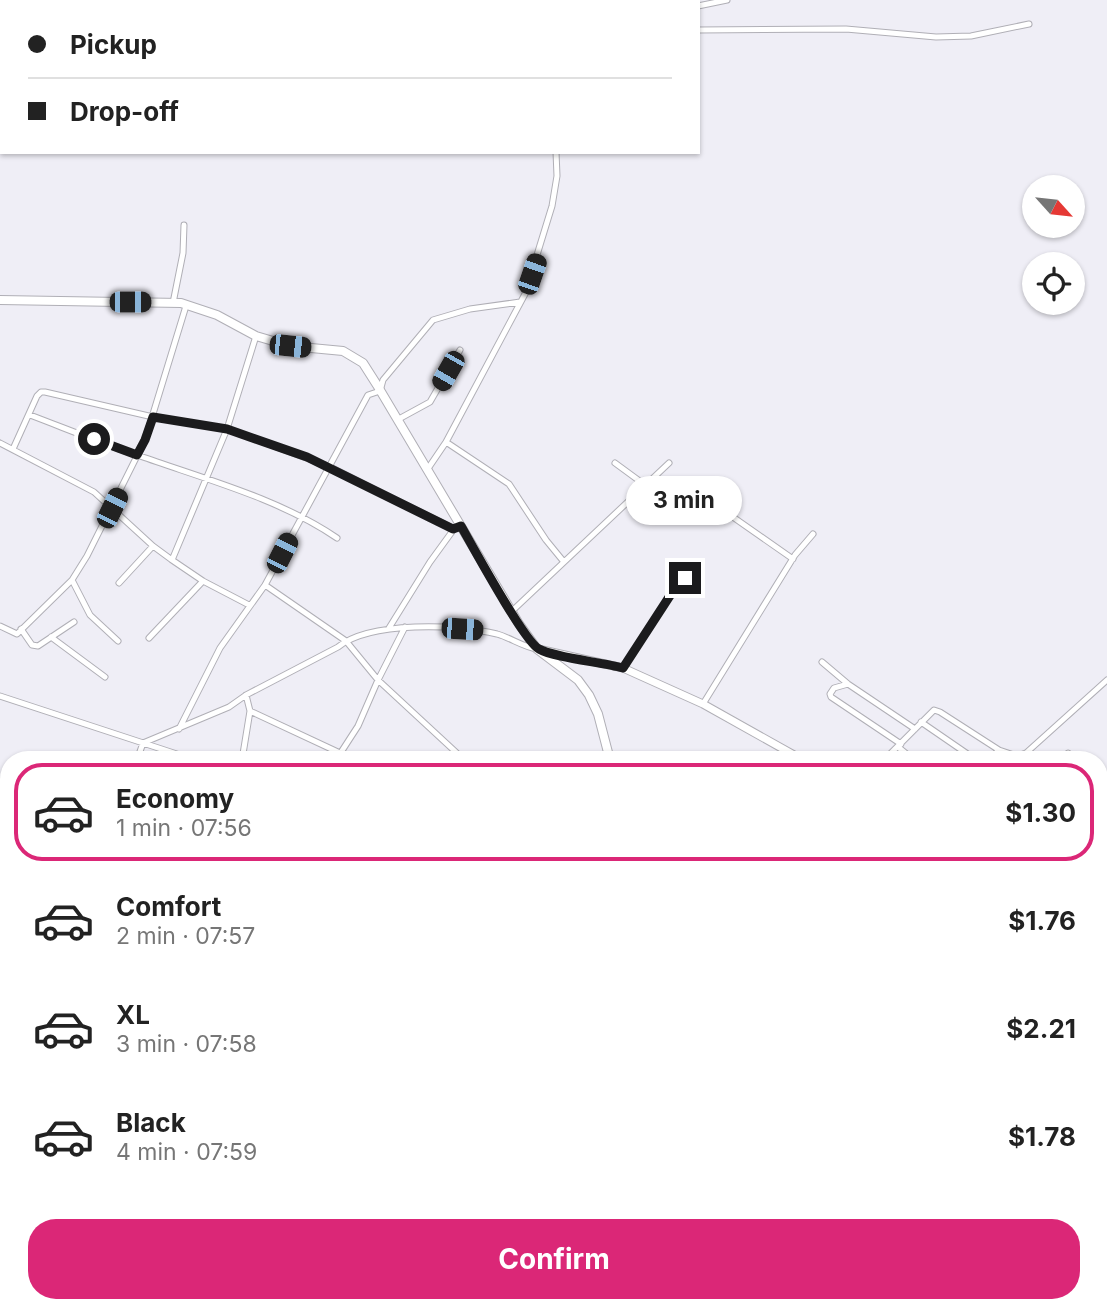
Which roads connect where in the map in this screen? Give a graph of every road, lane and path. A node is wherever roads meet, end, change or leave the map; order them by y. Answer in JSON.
{"nodes":[{"id":1,"x":727,"y":0,"type":"edge"},
{"id":2,"x":700,"y":6,"type":"edge"},
{"id":3,"x":1029,"y":24,"type":"dead end"},
{"id":4,"x":700,"y":30,"type":"edge"},
{"id":5,"x":556,"y":154,"type":"edge"},
{"id":6,"x":184,"y":225,"type":"dead end"},
{"id":7,"x":0,"y":301,"type":"edge"},
{"id":8,"x":520,"y":302,"type":"junction"},
{"id":9,"x":173,"y":303,"type":"junction"},
{"id":10,"x":186,"y":306,"type":"junction"},
{"id":11,"x":256,"y":336,"type":"junction"},
{"id":12,"x":460,"y":350,"type":"dead end"},
{"id":13,"x":380,"y":391,"type":"junction"},
{"id":14,"x":30,"y":415,"type":"junction"},
{"id":15,"x":153,"y":417,"type":"junction"},
{"id":16,"x":397,"y":420,"type":"junction"},
{"id":17,"x":227,"y":429,"type":"junction"},
{"id":18,"x":446,"y":442,"type":"junction"},
{"id":19,"x":0,"y":443,"type":"edge"},
{"id":20,"x":13,"y":449,"type":"junction"},
{"id":21,"x":137,"y":455,"type":"junction"},
{"id":22,"x":615,"y":463,"type":"dead end"},
{"id":23,"x":669,"y":463,"type":"dead end"},
{"id":24,"x":328,"y":466,"type":"junction"},
{"id":25,"x":427,"y":470,"type":"junction"},
{"id":26,"x":206,"y":478,"type":"junction"},
{"id":27,"x":645,"y":485,"type":"junction"},
{"id":28,"x":690,"y":487,"type":"dead end"},
{"id":29,"x":112,"y":508,"type":"junction"},
{"id":30,"x":301,"y":516,"type":"junction"},
{"id":31,"x":457,"y":528,"type":"junction"},
{"id":32,"x":813,"y":534,"type":"dead end"},
{"id":33,"x":337,"y":538,"type":"dead end"},
{"id":34,"x":153,"y":546,"type":"junction"},
{"id":35,"x":793,"y":559,"type":"junction"},
{"id":36,"x":172,"y":560,"type":"junction"},
{"id":37,"x":564,"y":562,"type":"junction"},
{"id":38,"x":689,"y":573,"type":"dead end"},
{"id":39,"x":72,"y":580,"type":"junction"},
{"id":40,"x":203,"y":581,"type":"junction"},
{"id":41,"x":119,"y":583,"type":"dead end"},
{"id":42,"x":265,"y":585,"type":"junction"},
{"id":43,"x":249,"y":605,"type":"junction"},
{"id":44,"x":512,"y":612,"type":"junction"},
{"id":45,"x":74,"y":622,"type":"dead end"},
{"id":46,"x":0,"y":626,"type":"edge"},
{"id":47,"x":405,"y":627,"type":"junction"},
{"id":48,"x":389,"y":628,"type":"junction"},
{"id":49,"x":21,"y":629,"type":"junction"},
{"id":50,"x":51,"y":637,"type":"junction"},
{"id":51,"x":149,"y":638,"type":"dead end"},
{"id":52,"x":118,"y":640,"type":"dead end"},
{"id":53,"x":346,"y":641,"type":"junction"},
{"id":54,"x":537,"y":649,"type":"junction"},
{"id":55,"x":822,"y":662,"type":"dead end"},
{"id":56,"x":623,"y":668,"type":"junction"},
{"id":57,"x":105,"y":677,"type":"dead end"},
{"id":58,"x":377,"y":680,"type":"junction"},
{"id":59,"x":1107,"y":680,"type":"edge"},
{"id":60,"x":848,"y":684,"type":"junction"},
{"id":61,"x":0,"y":695,"type":"edge"},
{"id":62,"x":247,"y":695,"type":"junction"},
{"id":63,"x":703,"y":704,"type":"junction"},
{"id":64,"x":250,"y":711,"type":"junction"},
{"id":65,"x":921,"y":722,"type":"junction"},
{"id":66,"x":179,"y":729,"type":"junction"},
{"id":67,"x":915,"y":729,"type":"junction"},
{"id":68,"x":143,"y":743,"type":"junction"},
{"id":69,"x":900,"y":746,"type":"junction"},
{"id":70,"x":999,"y":750,"type":"joint"},
{"id":71,"x":140,"y":751,"type":"edge"},
{"id":72,"x":167,"y":751,"type":"edge"},
{"id":73,"x":243,"y":751,"type":"edge"},
{"id":74,"x":336,"y":751,"type":"edge"},
{"id":75,"x":341,"y":751,"type":"edge"},
{"id":76,"x":455,"y":751,"type":"edge"},
{"id":77,"x":608,"y":751,"type":"edge"},
{"id":78,"x":787,"y":751,"type":"edge"},
{"id":79,"x":894,"y":751,"type":"edge"},
{"id":80,"x":905,"y":751,"type":"edge"},
{"id":81,"x":963,"y":751,"type":"edge"},
{"id":82,"x":1002,"y":751,"type":"edge"},
{"id":83,"x":1028,"y":751,"type":"edge"}],
"edges":[{"from":1,"to":2,"type":"street"},
{"from":3,"to":4,"type":"street"},
{"from":5,"to":8,"type":"street"},
{"from":6,"to":9,"type":"street"},
{"from":7,"to":9,"type":"main road"},
{"from":8,"to":13,"type":"street"},
{"from":8,"to":18,"type":"street"},
{"from":9,"to":10,"type":"main road"},
{"from":10,"to":11,"type":"main road"},
{"from":10,"to":15,"type":"street"},
{"from":11,"to":13,"type":"main road"},
{"from":11,"to":17,"type":"street"},
{"from":12,"to":16,"type":"street"},
{"from":13,"to":16,"type":"main road"},
{"from":13,"to":24,"type":"street"},
{"from":14,"to":15,"type":"street"},
{"from":14,"to":20,"type":"street"},
{"from":14,"to":21,"type":"street"},
{"from":15,"to":17,"type":"street"},
{"from":15,"to":21,"type":"street"},
{"from":16,"to":25,"type":"main road"},
{"from":17,"to":24,"type":"street"},
{"from":17,"to":26,"type":"street"},
{"from":18,"to":25,"type":"street"},
{"from":18,"to":37,"type":"street"},
{"from":19,"to":20,"type":"street"},
{"from":20,"to":29,"type":"street"},
{"from":21,"to":26,"type":"street"},
{"from":21,"to":29,"type":"street"},
{"from":22,"to":27,"type":"street"},
{"from":23,"to":27,"type":"street"},
{"from":24,"to":30,"type":"street"},
{"from":24,"to":31,"type":"street"},
{"from":25,"to":31,"type":"main road"},
{"from":26,"to":30,"type":"street"},
{"from":26,"to":36,"type":"street"},
{"from":27,"to":37,"type":"street"},
{"from":28,"to":35,"type":"street"},
{"from":29,"to":34,"type":"street"},
{"from":29,"to":39,"type":"street"},
{"from":30,"to":33,"type":"street"},
{"from":30,"to":42,"type":"street"},
{"from":31,"to":44,"type":"main road"},
{"from":31,"to":48,"type":"street"},
{"from":32,"to":35,"type":"street"},
{"from":34,"to":36,"type":"street"},
{"from":34,"to":41,"type":"street"},
{"from":35,"to":63,"type":"street"},
{"from":36,"to":40,"type":"street"},
{"from":37,"to":44,"type":"street"},
{"from":38,"to":56,"type":"street"},
{"from":39,"to":49,"type":"street"},
{"from":39,"to":52,"type":"street"},
{"from":40,"to":43,"type":"street"},
{"from":40,"to":51,"type":"street"},
{"from":42,"to":43,"type":"street"},
{"from":42,"to":53,"type":"street"},
{"from":43,"to":66,"type":"street"},
{"from":44,"to":54,"type":"main road"},
{"from":45,"to":50,"type":"street"},
{"from":46,"to":49,"type":"street"},
{"from":47,"to":48,"type":"street"},
{"from":47,"to":54,"type":"street"},
{"from":47,"to":58,"type":"street"},
{"from":48,"to":53,"type":"street"},
{"from":49,"to":50,"type":"street"},
{"from":50,"to":57,"type":"street"},
{"from":53,"to":58,"type":"street"},
{"from":53,"to":62,"type":"street"},
{"from":54,"to":56,"type":"street"},
{"from":54,"to":77,"type":"main road"},
{"from":55,"to":60,"type":"street"},
{"from":56,"to":63,"type":"street"},
{"from":58,"to":75,"type":"street"},
{"from":58,"to":76,"type":"street"},
{"from":59,"to":83,"type":"street"},
{"from":60,"to":67,"type":"street"},
{"from":60,"to":69,"type":"street"},
{"from":61,"to":68,"type":"street"},
{"from":62,"to":64,"type":"street"},
{"from":62,"to":66,"type":"street"},
{"from":63,"to":78,"type":"street"},
{"from":64,"to":73,"type":"street"},
{"from":64,"to":74,"type":"street"},
{"from":65,"to":67,"type":"street"},
{"from":65,"to":70,"type":"street"},
{"from":65,"to":81,"type":"street"},
{"from":66,"to":68,"type":"street"},
{"from":67,"to":69,"type":"street"},
{"from":68,"to":71,"type":"street"},
{"from":68,"to":72,"type":"street"},
{"from":69,"to":79,"type":"street"},
{"from":69,"to":80,"type":"street"},
{"from":70,"to":82,"type":"street"}]}
